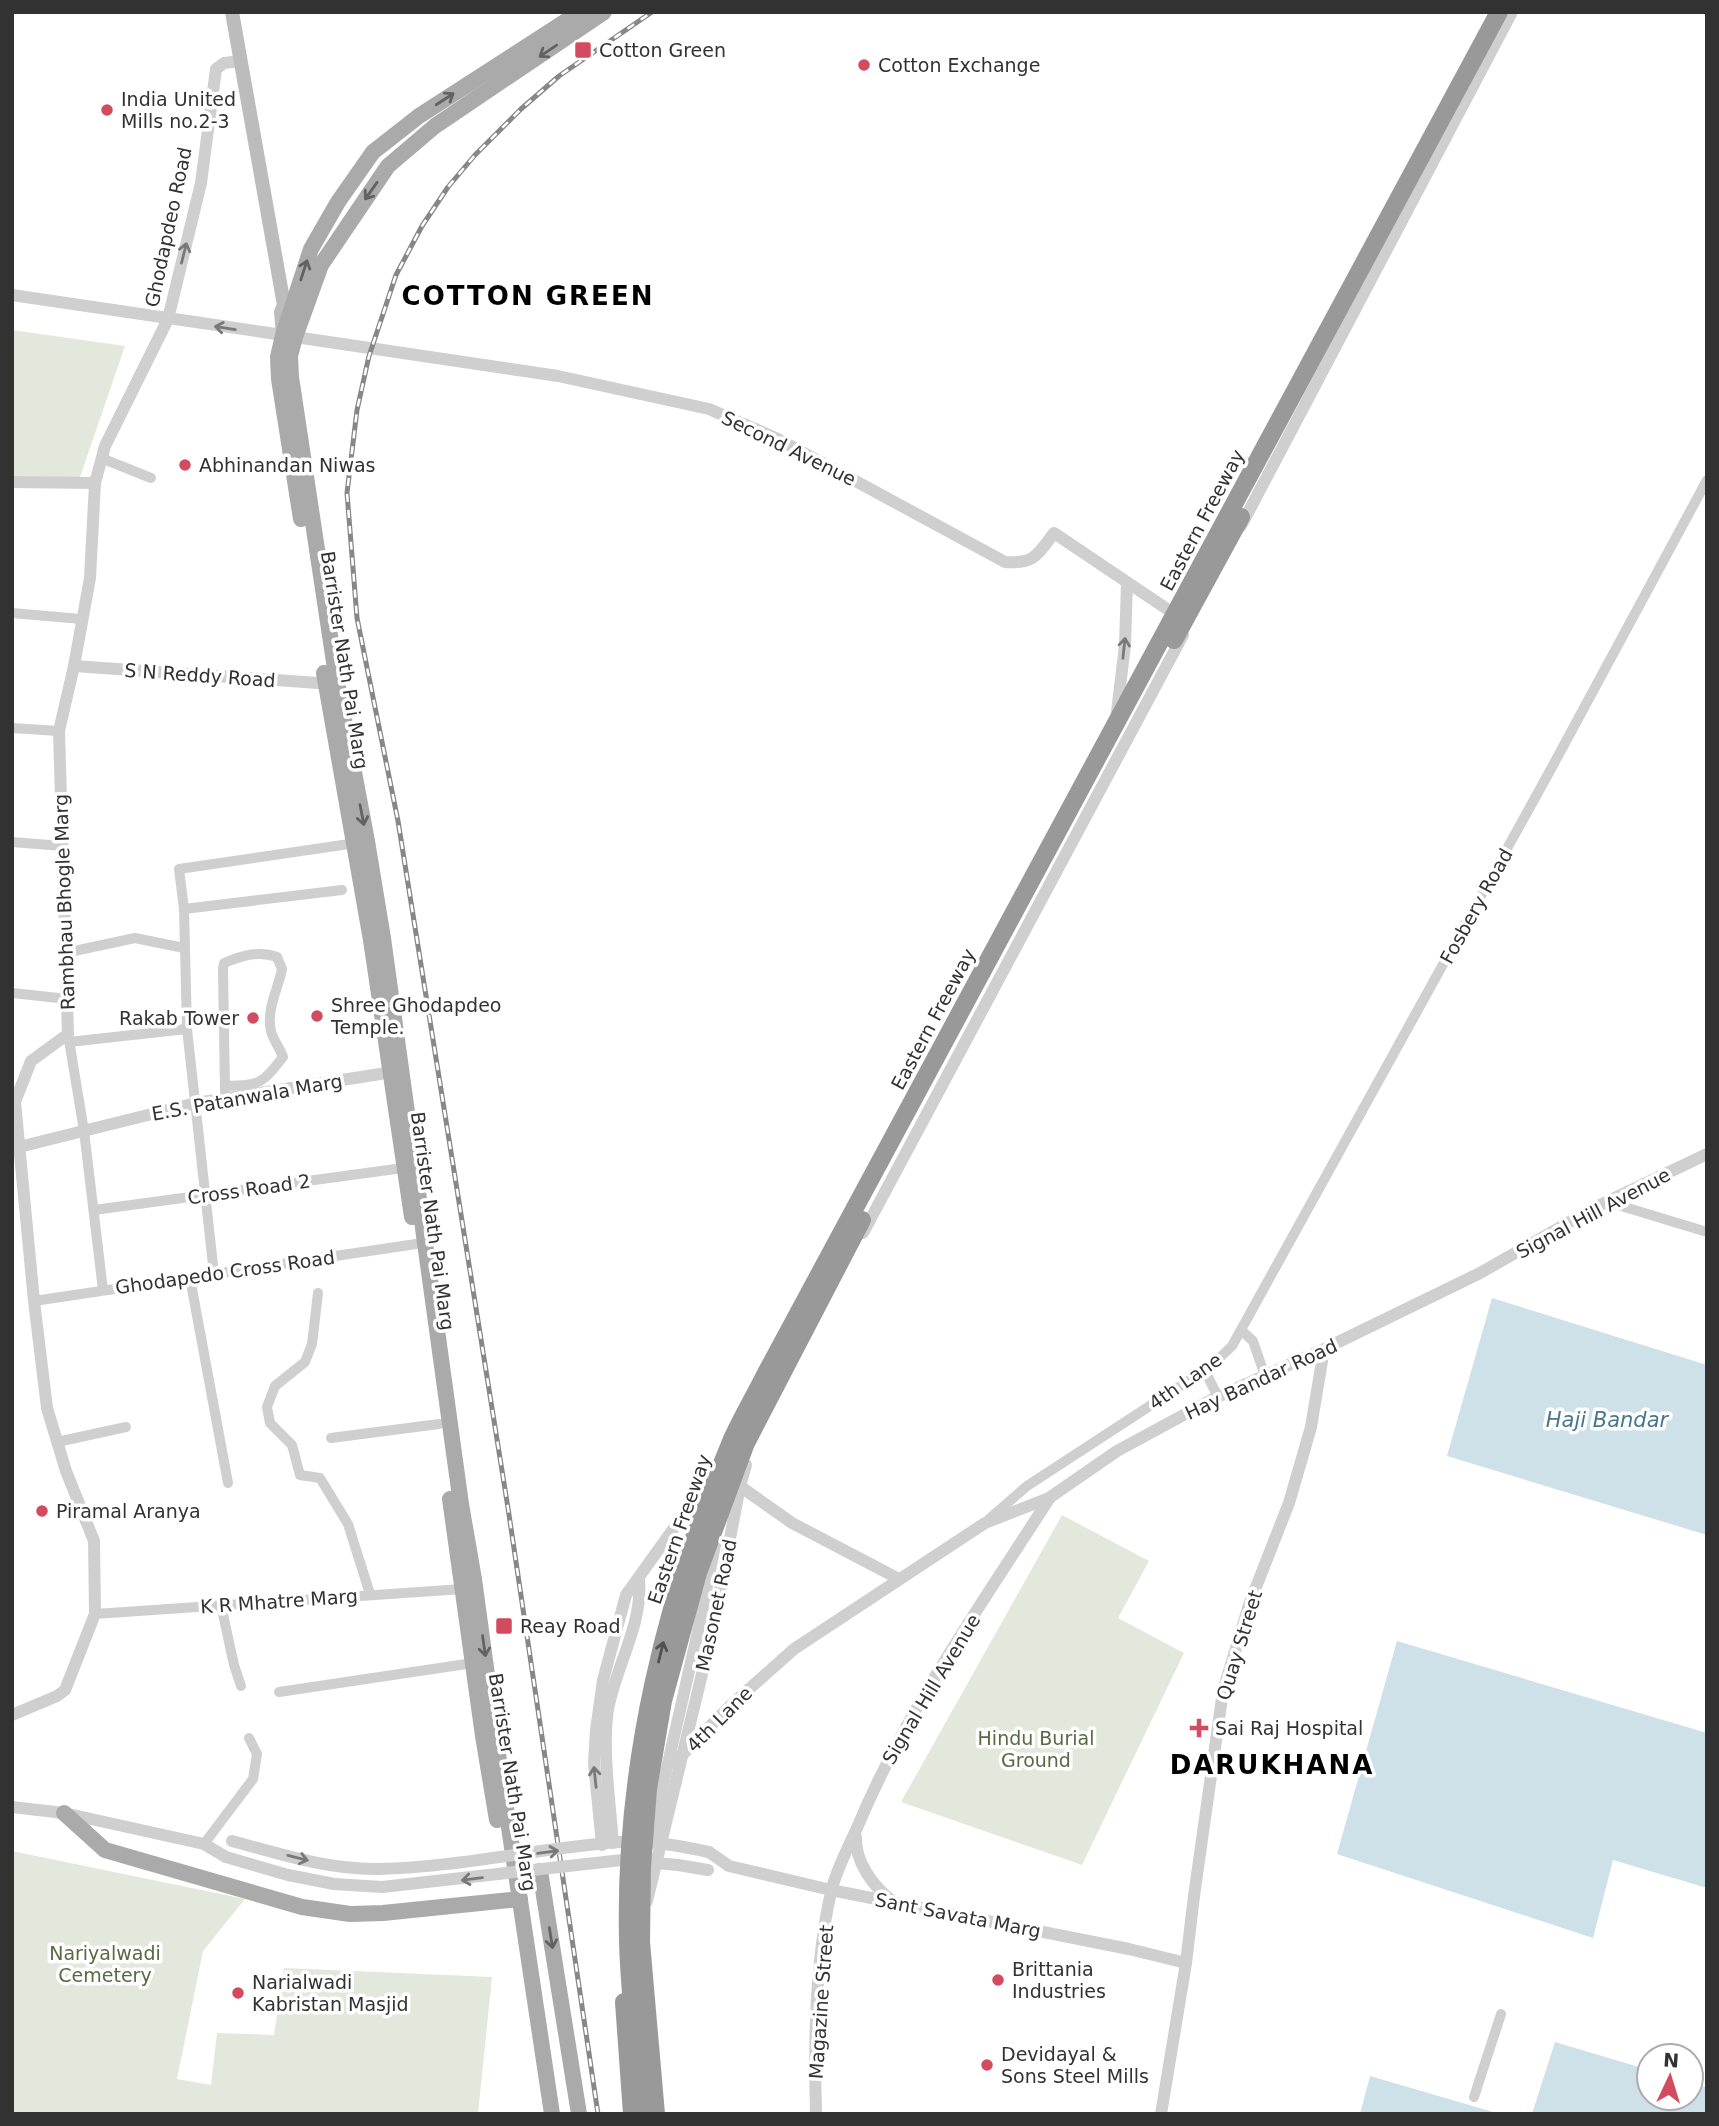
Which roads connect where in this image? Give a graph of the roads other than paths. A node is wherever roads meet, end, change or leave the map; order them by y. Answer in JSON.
{"nodes":[{"id":1,"x":224,"y":12,"type":"edge"},
{"id":2,"x":232,"y":12,"type":"edge"},
{"id":3,"x":580,"y":12,"type":"edge"},
{"id":4,"x":604,"y":12,"type":"edge"},
{"id":5,"x":1497,"y":12,"type":"edge"},
{"id":6,"x":1511,"y":12,"type":"edge"},
{"id":7,"x":237,"y":61,"type":"junction"},
{"id":8,"x":12,"y":295,"type":"edge"},
{"id":9,"x":168,"y":319,"type":"junction"},
{"id":10,"x":289,"y":336,"type":"junction"},
{"id":11,"x":101,"y":458,"type":"junction"},
{"id":12,"x":150,"y":478,"type":"dead end"},
{"id":13,"x":1707,"y":480,"type":"edge"},
{"id":14,"x":12,"y":482,"type":"edge"},
{"id":15,"x":95,"y":483,"type":"junction"},
{"id":16,"x":1126,"y":583,"type":"junction"},
{"id":17,"x":1170,"y":611,"type":"junction"},
{"id":18,"x":12,"y":612,"type":"edge"},
{"id":19,"x":81,"y":620,"type":"junction"},
{"id":20,"x":74,"y":666,"type":"junction"},
{"id":21,"x":331,"y":684,"type":"junction"},
{"id":22,"x":1117,"y":712,"type":"junction"},
{"id":23,"x":1135,"y":723,"type":"junction"},
{"id":24,"x":12,"y":728,"type":"edge"},
{"id":25,"x":59,"y":731,"type":"junction"},
{"id":26,"x":12,"y":842,"type":"edge"},
{"id":27,"x":360,"y":842,"type":"junction"},
{"id":28,"x":62,"y":846,"type":"junction"},
{"id":29,"x":342,"y":890,"type":"dead end"},
{"id":30,"x":184,"y":909,"type":"junction"},
{"id":31,"x":184,"y":948,"type":"junction"},
{"id":32,"x":65,"y":953,"type":"junction"},
{"id":33,"x":12,"y":993,"type":"edge"},
{"id":34,"x":68,"y":999,"type":"junction"},
{"id":35,"x":187,"y":1029,"type":"junction"},
{"id":36,"x":69,"y":1038,"type":"junction"},
{"id":37,"x":396,"y":1071,"type":"junction"},
{"id":38,"x":225,"y":1092,"type":"junction"},
{"id":39,"x":196,"y":1103,"type":"junction"},
{"id":40,"x":84,"y":1131,"type":"junction"},
{"id":41,"x":15,"y":1147,"type":"edge"},
{"id":42,"x":1707,"y":1154,"type":"edge"},
{"id":43,"x":404,"y":1168,"type":"junction"},
{"id":44,"x":205,"y":1195,"type":"junction"},
{"id":45,"x":1608,"y":1202,"type":"junction"},
{"id":46,"x":94,"y":1210,"type":"junction"},
{"id":47,"x":417,"y":1216,"type":"junction"},
{"id":48,"x":1707,"y":1232,"type":"edge"},
{"id":49,"x":416,"y":1244,"type":"junction"},
{"id":50,"x":1480,"y":1273,"type":"joint"},
{"id":51,"x":214,"y":1275,"type":"junction"},
{"id":52,"x":190,"y":1278,"type":"junction"},
{"id":53,"x":103,"y":1290,"type":"junction"},
{"id":54,"x":318,"y":1293,"type":"dead end"},
{"id":55,"x":34,"y":1301,"type":"junction"},
{"id":56,"x":1242,"y":1331,"type":"junction"},
{"id":57,"x":1324,"y":1349,"type":"junction"},
{"id":58,"x":1205,"y":1371,"type":"junction"},
{"id":59,"x":1265,"y":1376,"type":"junction"},
{"id":60,"x":1219,"y":1397,"type":"junction"},
{"id":61,"x":439,"y":1424,"type":"junction"},
{"id":62,"x":126,"y":1427,"type":"dead end"},
{"id":63,"x":331,"y":1438,"type":"dead end"},
{"id":64,"x":57,"y":1442,"type":"junction"},
{"id":65,"x":714,"y":1468,"type":"junction"},
{"id":66,"x":228,"y":1483,"type":"dead end"},
{"id":67,"x":740,"y":1486,"type":"junction"},
{"id":68,"x":1049,"y":1498,"type":"junction"},
{"id":69,"x":985,"y":1523,"type":"junction"},
{"id":70,"x":900,"y":1579,"type":"junction"},
{"id":71,"x":463,"y":1588,"type":"junction"},
{"id":72,"x":370,"y":1594,"type":"junction"},
{"id":73,"x":222,"y":1605,"type":"junction"},
{"id":74,"x":95,"y":1614,"type":"junction"},
{"id":75,"x":473,"y":1663,"type":"junction"},
{"id":76,"x":241,"y":1686,"type":"dead end"},
{"id":77,"x":279,"y":1692,"type":"dead end"},
{"id":78,"x":12,"y":1715,"type":"edge"},
{"id":79,"x":249,"y":1738,"type":"dead end"},
{"id":80,"x":683,"y":1754,"type":"junction"},
{"id":81,"x":669,"y":1763,"type":"junction"},
{"id":82,"x":12,"y":1807,"type":"edge"},
{"id":83,"x":64,"y":1813,"type":"junction"},
{"id":84,"x":856,"y":1829,"type":"junction"},
{"id":85,"x":204,"y":1844,"type":"junction"},
{"id":86,"x":608,"y":1844,"type":"junction"},
{"id":87,"x":729,"y":1866,"type":"junction"},
{"id":88,"x":540,"y":1871,"type":"junction"},
{"id":89,"x":831,"y":1890,"type":"junction"},
{"id":90,"x":515,"y":1900,"type":"junction"},
{"id":91,"x":893,"y":1902,"type":"junction"},
{"id":92,"x":628,"y":1940,"type":"junction"},
{"id":93,"x":1186,"y":1963,"type":"junction"},
{"id":94,"x":1502,"y":2014,"type":"dead end"},
{"id":95,"x":1475,"y":2097,"type":"dead end"},
{"id":96,"x":542,"y":2114,"type":"edge"},
{"id":97,"x":552,"y":2114,"type":"edge"},
{"id":98,"x":579,"y":2114,"type":"edge"},
{"id":99,"x":632,"y":2114,"type":"edge"},
{"id":100,"x":641,"y":2114,"type":"edge"},
{"id":101,"x":653,"y":2114,"type":"edge"},
{"id":102,"x":816,"y":2114,"type":"edge"},
{"id":103,"x":1161,"y":2114,"type":"edge"}],
"edges":[{"from":1,"to":7,"type":"main road"},
{"from":2,"to":7,"type":"main road"},
{"from":10,"to":3,"type":"main road","one_way":true},
{"from":4,"to":10,"type":"main road","one_way":true},
{"from":5,"to":17,"type":"street"},
{"from":92,"to":5,"type":"highway","name":"Eastern Freeway","one_way":true,"bridge":true},
{"from":6,"to":23,"type":"street","name":"Masonet Road"},
{"from":6,"to":101,"type":"highway","name":"Eastern Freeway","bridge":true},
{"from":9,"to":7,"type":"street","name":"Ghodapdeo Road","one_way":true},
{"from":7,"to":10,"type":"main road"},
{"from":8,"to":9,"type":"street"},
{"from":10,"to":9,"type":"street","one_way":true},
{"from":9,"to":11,"type":"street","name":"Ghodapdeo Road"},
{"from":10,"to":16,"type":"street","name":"Second Avenue"},
{"from":10,"to":21,"type":"main road","name":"Barrister Nath Pai Marg"},
{"from":11,"to":12,"type":"street"},
{"from":11,"to":15,"type":"street","name":"Ghodapdeo Road"},
{"from":13,"to":56,"type":"street","name":"Fosbery Road"},
{"from":14,"to":15,"type":"street"},
{"from":15,"to":19,"type":"street","name":"Rambhau Bhogle Marg"},
{"from":16,"to":17,"type":"street","name":"Second Avenue"},
{"from":22,"to":16,"type":"street","one_way":true},
{"from":17,"to":22,"type":"street"},
{"from":18,"to":19,"type":"street"},
{"from":19,"to":20,"type":"street","name":"Rambhau Bhogle Marg"},
{"from":20,"to":21,"type":"street","name":"S N Reddy Road"},
{"from":20,"to":25,"type":"street","name":"Rambhau Bhogle Marg"},
{"from":21,"to":27,"type":"main road","name":"Barrister Nath Pai Marg"},
{"from":22,"to":23,"type":"street"},
{"from":22,"to":65,"type":"street"},
{"from":23,"to":67,"type":"street","name":"Masonet Road"},
{"from":24,"to":25,"type":"street"},
{"from":25,"to":28,"type":"street","name":"Rambhau Bhogle Marg"},
{"from":26,"to":28,"type":"street"},
{"from":27,"to":30,"type":"street"},
{"from":27,"to":37,"type":"main road","name":"Barrister Nath Pai Marg"},
{"from":28,"to":32,"type":"street","name":"Rambhau Bhogle Marg"},
{"from":29,"to":30,"type":"street"},
{"from":30,"to":31,"type":"street"},
{"from":31,"to":32,"type":"street"},
{"from":31,"to":35,"type":"street"},
{"from":32,"to":34,"type":"street","name":"Rambhau Bhogle Marg"},
{"from":33,"to":34,"type":"street"},
{"from":34,"to":36,"type":"street","name":"Rambhau Bhogle Marg"},
{"from":35,"to":36,"type":"street"},
{"from":35,"to":39,"type":"street"},
{"from":36,"to":40,"type":"street"},
{"from":36,"to":41,"type":"street","name":"Rambhau Bhogle Marg"},
{"from":37,"to":38,"type":"street","name":"E.S. Patanwala Marg"},
{"from":37,"to":43,"type":"main road","name":"Barrister Nath Pai Marg"},
{"from":37,"to":47,"type":"main road","name":"Barrister Nath Pai Marg"},
{"from":38,"to":38,"type":"street"},
{"from":38,"to":39,"type":"street","name":"E.S. Patanwala Marg"},
{"from":39,"to":40,"type":"street","name":"E.S. Patanwala Marg"},
{"from":39,"to":44,"type":"street"},
{"from":40,"to":41,"type":"street","name":"E.S. Patanwala Marg"},
{"from":40,"to":46,"type":"street"},
{"from":41,"to":55,"type":"street","name":"Rambhau Bhogle Marg"},
{"from":42,"to":45,"type":"street","name":"Signal Hill Avenue"},
{"from":43,"to":44,"type":"street","name":"Cross Road 2"},
{"from":43,"to":47,"type":"main road","name":"Barrister Nath Pai Marg"},
{"from":44,"to":46,"type":"street","name":"Cross Road 2"},
{"from":44,"to":51,"type":"street"},
{"from":45,"to":48,"type":"street"},
{"from":45,"to":50,"type":"street","name":"Signal Hill Avenue"},
{"from":46,"to":53,"type":"street"},
{"from":47,"to":49,"type":"main road","name":"Barrister Nath Pai Marg"},
{"from":47,"to":90,"type":"main road","name":"Barrister Nath Pai Marg","one_way":true},
{"from":49,"to":51,"type":"street","name":"Ghodapedo Cross Road"},
{"from":49,"to":61,"type":"main road","name":"Barrister Nath Pai Marg"},
{"from":50,"to":57,"type":"street","name":"Hay Bandar Road"},
{"from":51,"to":52,"type":"street","name":"Ghodapedo Cross Road"},
{"from":52,"to":53,"type":"street","name":"Ghodapedo Cross Road"},
{"from":52,"to":66,"type":"street"},
{"from":53,"to":55,"type":"street","name":"Ghodapedo Cross Road"},
{"from":54,"to":72,"type":"street"},
{"from":55,"to":64,"type":"street","name":"Rambhau Bhogle Marg"},
{"from":56,"to":58,"type":"street","name":"4th Lane"},
{"from":56,"to":59,"type":"street"},
{"from":57,"to":59,"type":"street","name":"Hay Bandar Road"},
{"from":57,"to":93,"type":"street","name":"Quay Street"},
{"from":58,"to":60,"type":"street"},
{"from":58,"to":69,"type":"street","name":"4th Lane"},
{"from":59,"to":60,"type":"street","name":"Hay Bandar Road"},
{"from":60,"to":68,"type":"street","name":"Hay Bandar Road"},
{"from":61,"to":63,"type":"street"},
{"from":61,"to":71,"type":"main road","name":"Barrister Nath Pai Marg"},
{"from":62,"to":64,"type":"street"},
{"from":64,"to":74,"type":"street","name":"Rambhau Bhogle Marg"},
{"from":65,"to":67,"type":"street"},
{"from":65,"to":81,"type":"street"},
{"from":65,"to":86,"type":"street"},
{"from":67,"to":70,"type":"street"},
{"from":67,"to":80,"type":"street","name":"Masonet Road"},
{"from":68,"to":69,"type":"street","name":"4th Lane"},
{"from":68,"to":84,"type":"street","name":"Signal Hill Avenue"},
{"from":69,"to":70,"type":"street","name":"4th Lane"},
{"from":70,"to":80,"type":"street","name":"4th Lane"},
{"from":71,"to":72,"type":"street","name":"K R Mhatre Marg"},
{"from":71,"to":75,"type":"main road","name":"Barrister Nath Pai Marg"},
{"from":72,"to":73,"type":"street","name":"K R Mhatre Marg"},
{"from":73,"to":74,"type":"street","name":"K R Mhatre Marg"},
{"from":73,"to":76,"type":"street"},
{"from":74,"to":78,"type":"street","name":"Rambhau Bhogle Marg"},
{"from":75,"to":77,"type":"street"},
{"from":75,"to":90,"type":"main road","name":"Barrister Nath Pai Marg"},
{"from":79,"to":85,"type":"street"},
{"from":80,"to":81,"type":"street"},
{"from":80,"to":101,"type":"street","name":"4th Lane"},
{"from":81,"to":100,"type":"street"},
{"from":82,"to":83,"type":"street","name":"Sant Savata Marg"},
{"from":83,"to":85,"type":"street","name":"Sant Savata Marg"},
{"from":83,"to":90,"type":"main road"},
{"from":84,"to":89,"type":"street","name":"Signal Hill Avenue"},
{"from":84,"to":91,"type":"street"},
{"from":85,"to":86,"type":"street","name":"Sant Savata Marg","one_way":true,"bridge":true},
{"from":88,"to":85,"type":"street","name":"Sant Savata Marg","one_way":true,"bridge":true},
{"from":86,"to":87,"type":"street","name":"Sant Savata Marg","bridge":true},
{"from":87,"to":88,"type":"street","name":"Sant Savata Marg","bridge":true},
{"from":87,"to":89,"type":"street","name":"Sant Savata Marg"},
{"from":88,"to":98,"type":"main road","one_way":true},
{"from":89,"to":91,"type":"street","name":"Sant Savata Marg"},
{"from":89,"to":102,"type":"street","name":"Magazine Street"},
{"from":90,"to":96,"type":"main road","name":"Barrister Nath Pai Marg"},
{"from":90,"to":97,"type":"main road","name":"Barrister Nath Pai Marg"},
{"from":91,"to":93,"type":"street","name":"Sant Savata Marg"},
{"from":92,"to":99,"type":"highway","bridge":true},
{"from":92,"to":100,"type":"highway","name":"Eastern Freeway","bridge":true},
{"from":93,"to":103,"type":"street","name":"Quay Street"},
{"from":94,"to":95,"type":"street"}]}
